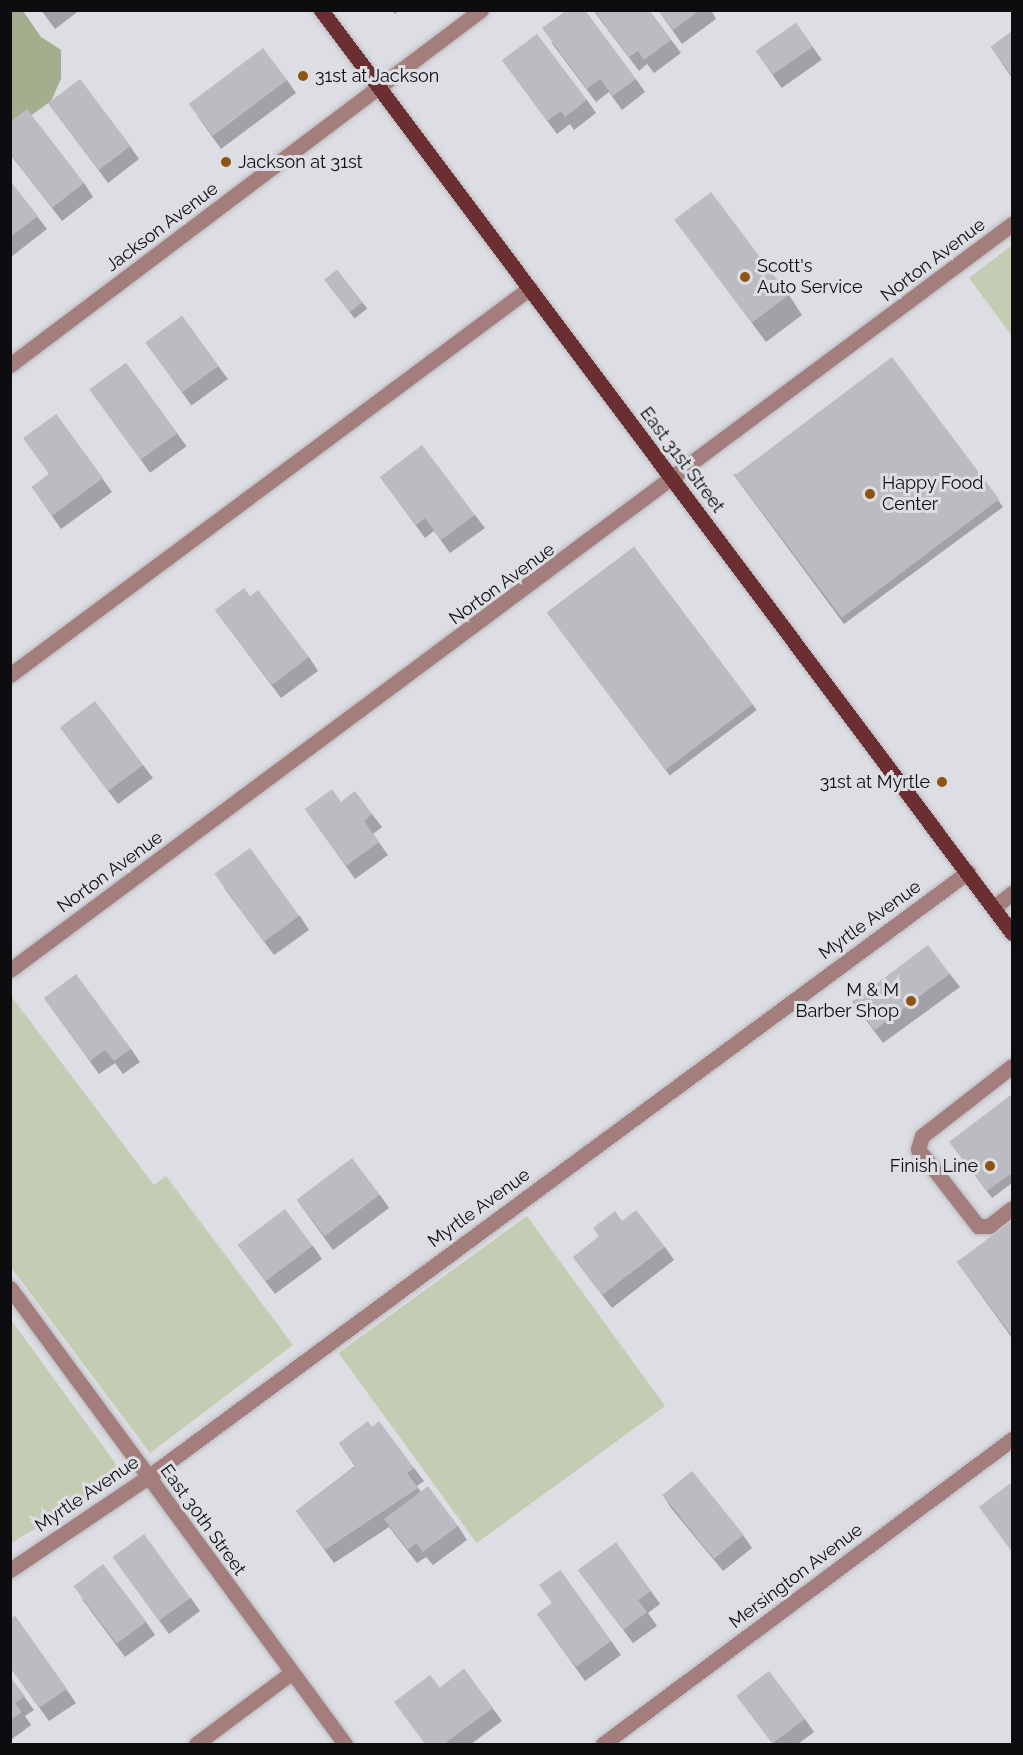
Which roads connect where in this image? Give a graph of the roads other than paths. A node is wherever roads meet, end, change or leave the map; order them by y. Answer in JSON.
{"nodes":[{"id":1,"x":321,"y":10,"type":"edge"},
{"id":2,"x":481,"y":10,"type":"edge"},
{"id":3,"x":380,"y":87,"type":"junction"},
{"id":4,"x":1012,"y":224,"type":"edge"},
{"id":5,"x":530,"y":288,"type":"junction"},
{"id":6,"x":10,"y":365,"type":"edge"},
{"id":7,"x":674,"y":481,"type":"junction"},
{"id":8,"x":10,"y":675,"type":"edge"},
{"id":9,"x":968,"y":872,"type":"junction"},
{"id":10,"x":1012,"y":893,"type":"edge"},
{"id":11,"x":994,"y":907,"type":"junction"},
{"id":12,"x":1012,"y":933,"type":"edge"},
{"id":13,"x":10,"y":970,"type":"edge"},
{"id":14,"x":1012,"y":1066,"type":"edge"},
{"id":15,"x":1012,"y":1208,"type":"edge"},
{"id":16,"x":10,"y":1288,"type":"edge"},
{"id":17,"x":1012,"y":1439,"type":"edge"},
{"id":18,"x":148,"y":1477,"type":"junction"},
{"id":19,"x":10,"y":1570,"type":"edge"},
{"id":20,"x":291,"y":1673,"type":"junction"},
{"id":21,"x":196,"y":1744,"type":"edge"},
{"id":22,"x":345,"y":1744,"type":"edge"},
{"id":23,"x":603,"y":1744,"type":"edge"}],
"edges":[{"from":1,"to":3,"type":"main road","name":"East 31st Street"},
{"from":2,"to":3,"type":"street","name":"Jackson Avenue"},
{"from":3,"to":5,"type":"main road","name":"East 31st Street"},
{"from":3,"to":6,"type":"street","name":"Jackson Avenue"},
{"from":4,"to":7,"type":"street","name":"Norton Avenue"},
{"from":5,"to":7,"type":"main road","name":"East 31st Street"},
{"from":5,"to":8,"type":"street"},
{"from":7,"to":9,"type":"main road","name":"East 31st Street"},
{"from":7,"to":13,"type":"street","name":"Norton Avenue"},
{"from":9,"to":11,"type":"main road","name":"East 31st Street"},
{"from":9,"to":18,"type":"street","name":"Myrtle Avenue"},
{"from":10,"to":11,"type":"street"},
{"from":11,"to":12,"type":"main road","name":"East 31st Street"},
{"from":14,"to":15,"type":"street"},
{"from":16,"to":18,"type":"street","name":"East 30th Street"},
{"from":17,"to":23,"type":"street","name":"Mersington Avenue"},
{"from":18,"to":19,"type":"street","name":"Myrtle Avenue"},
{"from":18,"to":20,"type":"street","name":"East 30th Street"},
{"from":20,"to":21,"type":"street"},
{"from":20,"to":22,"type":"street","name":"East 30th Street"}]}
